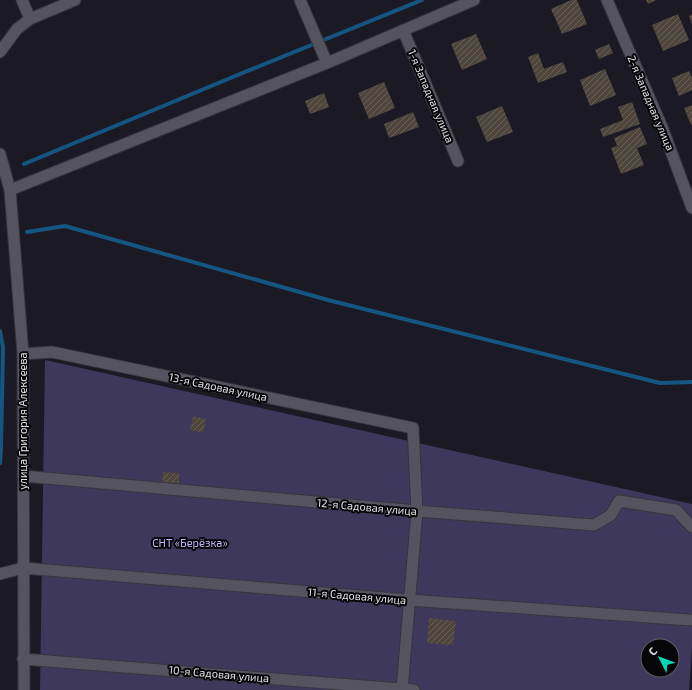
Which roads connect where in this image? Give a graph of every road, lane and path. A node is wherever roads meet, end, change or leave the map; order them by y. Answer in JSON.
{"nodes":[{"id":1,"x":22,"y":0,"type":"edge"},
{"id":2,"x":74,"y":0,"type":"edge"},
{"id":3,"x":300,"y":0,"type":"edge"},
{"id":4,"x":474,"y":0,"type":"edge"},
{"id":5,"x":607,"y":0,"type":"edge"},
{"id":6,"x":30,"y":19,"type":"junction"},
{"id":7,"x":403,"y":30,"type":"junction"},
{"id":8,"x":0,"y":52,"type":"edge"},
{"id":9,"x":326,"y":63,"type":"junction"},
{"id":10,"x":0,"y":154,"type":"edge"},
{"id":11,"x":458,"y":161,"type":"dead end"},
{"id":12,"x":10,"y":190,"type":"junction"},
{"id":13,"x":692,"y":208,"type":"edge"},
{"id":14,"x":23,"y":354,"type":"junction"},
{"id":15,"x":23,"y":476,"type":"junction"},
{"id":16,"x":417,"y":511,"type":"junction"},
{"id":17,"x":692,"y":527,"type":"edge"},
{"id":18,"x":23,"y":568,"type":"junction"},
{"id":19,"x":0,"y":574,"type":"edge"},
{"id":20,"x":409,"y":600,"type":"junction"},
{"id":21,"x":690,"y":620,"type":"dead end"},
{"id":22,"x":23,"y":659,"type":"junction"},
{"id":23,"x":24,"y":690,"type":"edge"},
{"id":24,"x":402,"y":690,"type":"edge"},
{"id":25,"x":414,"y":690,"type":"edge"}],
"edges":[{"from":1,"to":6,"type":"street"},
{"from":2,"to":6,"type":"street"},
{"from":3,"to":9,"type":"street"},
{"from":4,"to":7,"type":"street"},
{"from":5,"to":13,"type":"street","name":"2-я Западная улица"},
{"from":6,"to":8,"type":"street"},
{"from":7,"to":9,"type":"street"},
{"from":7,"to":11,"type":"street","name":"1-я Западная улица"},
{"from":9,"to":12,"type":"street"},
{"from":10,"to":12,"type":"street","name":"улица Григория Алексеева"},
{"from":12,"to":14,"type":"street","name":"улица Григория Алексеева"},
{"from":14,"to":15,"type":"street","name":"улица Григория Алексеева"},
{"from":14,"to":16,"type":"street","name":"13-я Садовая улица"},
{"from":15,"to":16,"type":"street","name":"12-я Садовая улица"},
{"from":15,"to":18,"type":"street","name":"улица Григория Алексеева"},
{"from":16,"to":17,"type":"street","name":"12-я Садовая улица"},
{"from":16,"to":20,"type":"street"},
{"from":18,"to":19,"type":"street","name":"11-я Садовая улица"},
{"from":18,"to":20,"type":"street","name":"11-я Садовая улица"},
{"from":18,"to":22,"type":"street","name":"улица Григория Алексеева"},
{"from":20,"to":21,"type":"street","name":"11-я Садовая улица"},
{"from":20,"to":24,"type":"street"},
{"from":22,"to":23,"type":"street","name":"улица Григория Алексеева"},
{"from":22,"to":24,"type":"street","name":"10-я Садовая улица"},
{"from":24,"to":25,"type":"street","name":"10-я Садовая улица"}]}
